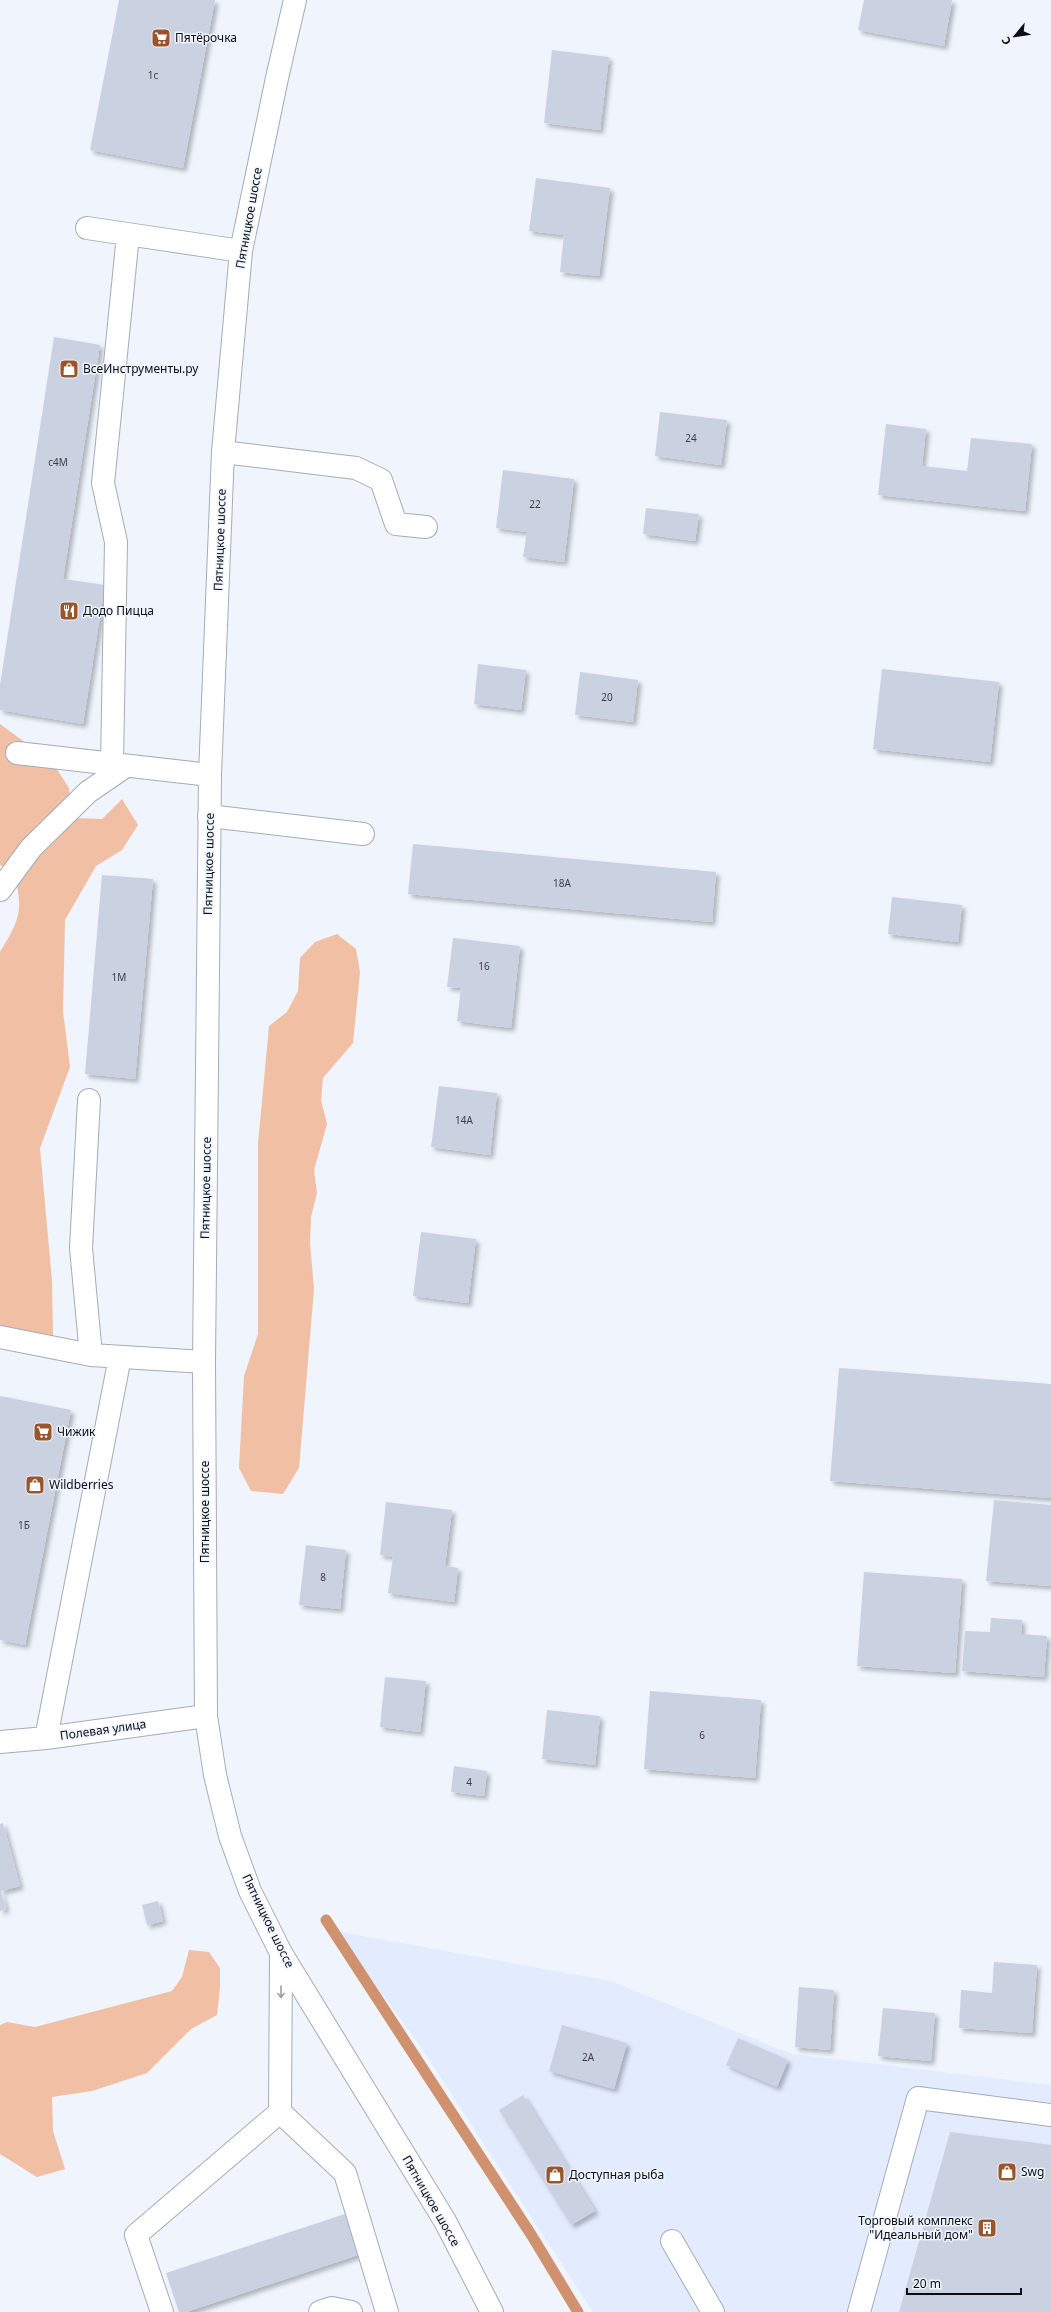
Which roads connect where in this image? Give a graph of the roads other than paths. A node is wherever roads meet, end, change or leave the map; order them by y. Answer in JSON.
{"nodes":[{"id":1,"x":295,"y":0,"type":"edge"},
{"id":2,"x":87,"y":228,"type":"dead end"},
{"id":3,"x":128,"y":235,"type":"junction"},
{"id":4,"x":241,"y":251,"type":"junction"},
{"id":5,"x":223,"y":452,"type":"junction"},
{"id":6,"x":426,"y":527,"type":"dead end"},
{"id":7,"x":16,"y":753,"type":"dead end"},
{"id":8,"x":119,"y":765,"type":"junction"},
{"id":9,"x":210,"y":775,"type":"junction"},
{"id":10,"x":209,"y":816,"type":"junction"},
{"id":11,"x":362,"y":834,"type":"dead end"},
{"id":12,"x":0,"y":890,"type":"edge"},
{"id":13,"x":89,"y":1100,"type":"dead end"},
{"id":14,"x":0,"y":1337,"type":"edge"},
{"id":15,"x":91,"y":1355,"type":"junction"},
{"id":16,"x":120,"y":1357,"type":"junction"},
{"id":17,"x":204,"y":1362,"type":"junction"},
{"id":18,"x":206,"y":1716,"type":"junction"},
{"id":19,"x":46,"y":1738,"type":"junction"},
{"id":20,"x":0,"y":1742,"type":"edge"},
{"id":21,"x":281,"y":1953,"type":"junction"},
{"id":22,"x":280,"y":2112,"type":"junction"},
{"id":23,"x":1051,"y":2115,"type":"edge"},
{"id":24,"x":672,"y":2241,"type":"dead end"},
{"id":25,"x":162,"y":2312,"type":"edge"},
{"id":26,"x":320,"y":2312,"type":"edge"},
{"id":27,"x":351,"y":2312,"type":"edge"},
{"id":28,"x":387,"y":2312,"type":"edge"},
{"id":29,"x":492,"y":2312,"type":"edge"},
{"id":30,"x":713,"y":2312,"type":"edge"},
{"id":31,"x":859,"y":2312,"type":"edge"}],
"edges":[{"from":1,"to":4,"type":"main road","name":"Пятницкое шоссе"},
{"from":2,"to":3,"type":"main road"},
{"from":3,"to":4,"type":"main road"},
{"from":3,"to":8,"type":"main road"},
{"from":4,"to":5,"type":"main road","name":"Пятницкое шоссе"},
{"from":5,"to":6,"type":"main road"},
{"from":5,"to":9,"type":"main road","name":"Пятницкое шоссе"},
{"from":7,"to":8,"type":"main road"},
{"from":8,"to":9,"type":"main road"},
{"from":8,"to":12,"type":"main road"},
{"from":9,"to":10,"type":"main road","name":"Пятницкое шоссе"},
{"from":10,"to":11,"type":"main road"},
{"from":10,"to":17,"type":"main road","name":"Пятницкое шоссе"},
{"from":13,"to":15,"type":"main road"},
{"from":14,"to":15,"type":"main road"},
{"from":15,"to":16,"type":"main road"},
{"from":16,"to":17,"type":"main road"},
{"from":16,"to":19,"type":"main road"},
{"from":17,"to":18,"type":"main road","name":"Пятницкое шоссе"},
{"from":18,"to":19,"type":"main road","name":"Полевая улица"},
{"from":18,"to":21,"type":"main road","name":"Пятницкое шоссе"},
{"from":19,"to":20,"type":"main road","name":"Полевая улица"},
{"from":21,"to":22,"type":"main road","one_way":true},
{"from":21,"to":29,"type":"main road","name":"Пятницкое шоссе"},
{"from":22,"to":25,"type":"main road"},
{"from":22,"to":28,"type":"main road"},
{"from":23,"to":31,"type":"main road"},
{"from":24,"to":30,"type":"main road"},
{"from":26,"to":27,"type":"main road"}]}
